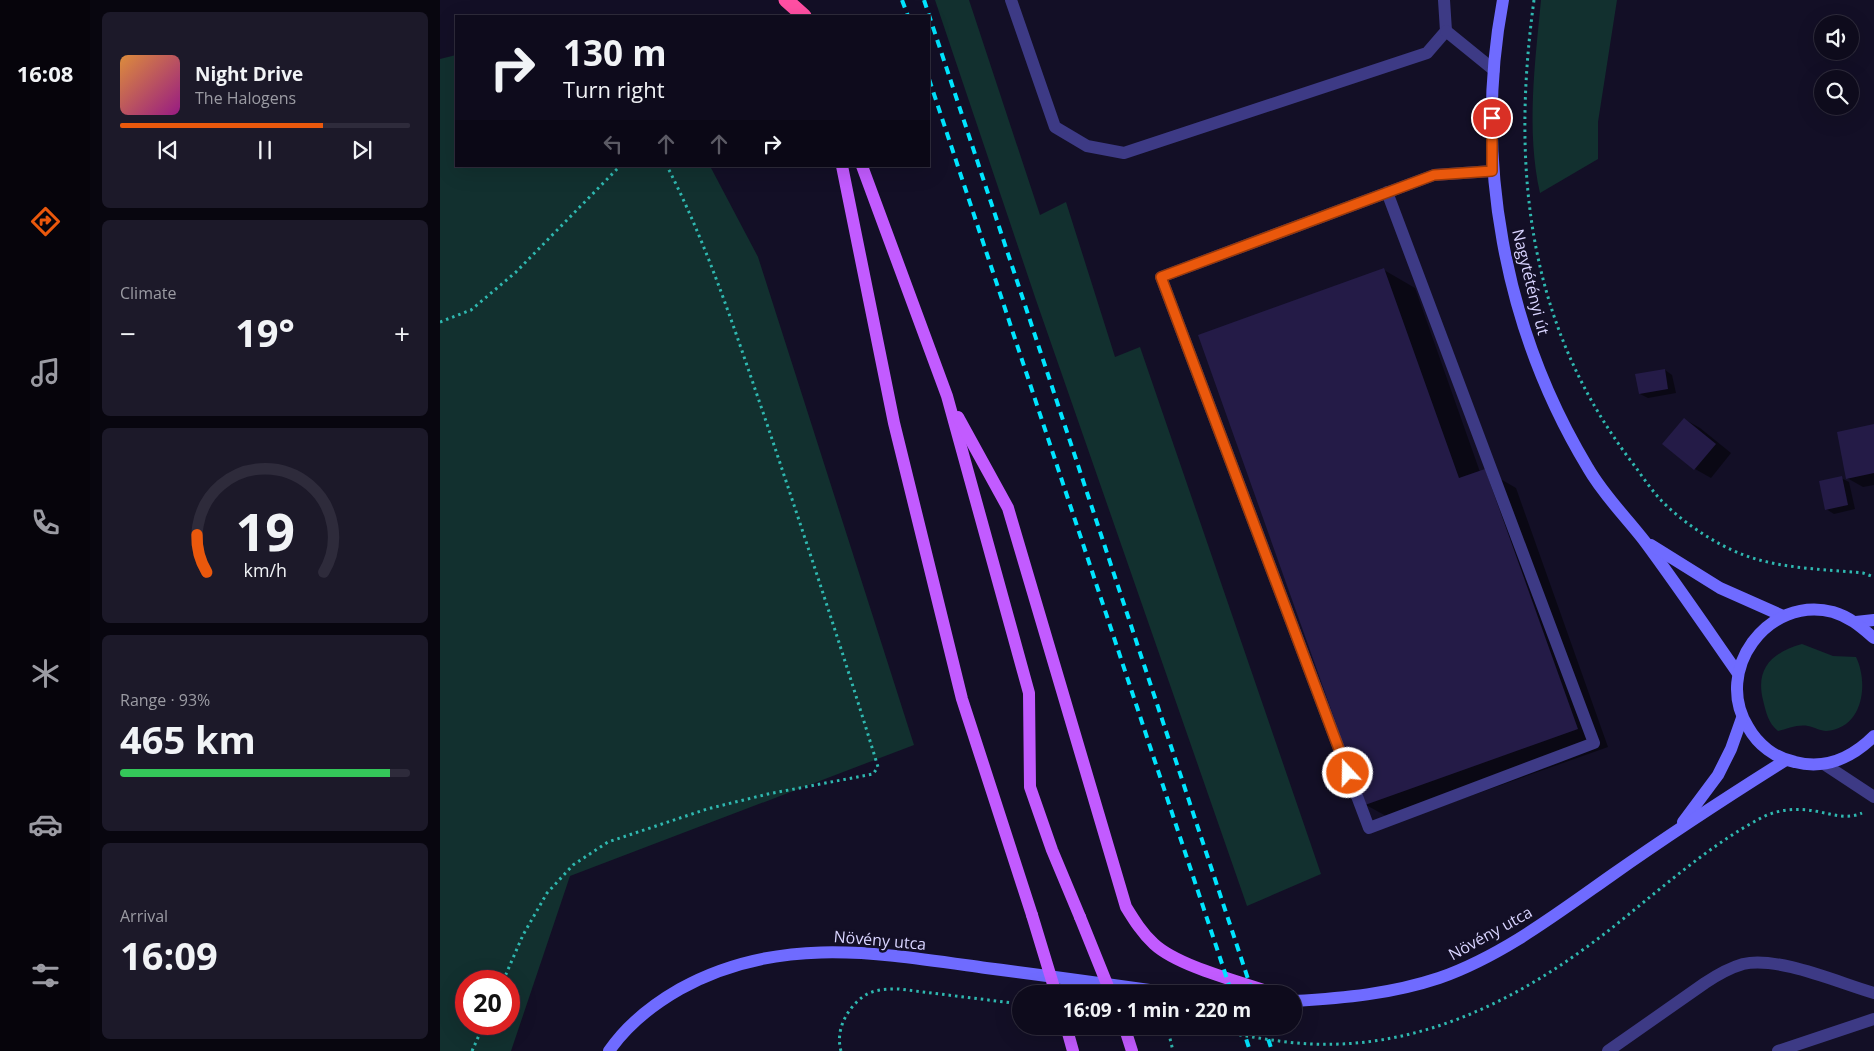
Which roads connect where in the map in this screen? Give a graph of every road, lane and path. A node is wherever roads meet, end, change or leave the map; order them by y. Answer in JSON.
{"nodes":[{"id":1,"x":786,"y":0,"type":"edge"},
{"id":2,"x":800,"y":0,"type":"edge"},
{"id":3,"x":1011,"y":0,"type":"edge"},
{"id":4,"x":1444,"y":0,"type":"edge"},
{"id":5,"x":1503,"y":0,"type":"edge"},
{"id":6,"x":1534,"y":0,"type":"edge"},
{"id":7,"x":803,"y":15,"type":"edge"},
{"id":8,"x":804,"y":15,"type":"edge"},
{"id":9,"x":1446,"y":31,"type":"junction"},
{"id":10,"x":1494,"y":70,"type":"junction"},
{"id":11,"x":619,"y":167,"type":"edge"},
{"id":12,"x":667,"y":167,"type":"edge"},
{"id":13,"x":842,"y":167,"type":"edge"},
{"id":14,"x":862,"y":167,"type":"edge"},
{"id":15,"x":1492,"y":171,"type":"junction"},
{"id":16,"x":1387,"y":192,"type":"junction"},
{"id":17,"x":440,"y":322,"type":"edge"},
{"id":18,"x":947,"y":396,"type":"junction"},
{"id":19,"x":1645,"y":541,"type":"junction"},
{"id":20,"x":1874,"y":577,"type":"edge"},
{"id":21,"x":1782,"y":616,"type":"junction"},
{"id":22,"x":1874,"y":620,"type":"edge"},
{"id":23,"x":1856,"y":622,"type":"junction"},
{"id":24,"x":1874,"y":638,"type":"edge"},
{"id":25,"x":1737,"y":672,"type":"junction"},
{"id":26,"x":1742,"y":718,"type":"junction"},
{"id":27,"x":1874,"y":736,"type":"edge"},
{"id":28,"x":1786,"y":760,"type":"junction"},
{"id":29,"x":1824,"y":764,"type":"junction"},
{"id":30,"x":1872,"y":803,"type":"edge"},
{"id":31,"x":1678,"y":830,"type":"junction"},
{"id":32,"x":507,"y":970,"type":"edge"},
{"id":33,"x":1053,"y":985,"type":"edge"},
{"id":34,"x":1107,"y":985,"type":"edge"},
{"id":35,"x":1112,"y":985,"type":"edge"},
{"id":36,"x":1249,"y":985,"type":"edge"},
{"id":37,"x":1874,"y":993,"type":"edge"},
{"id":38,"x":1302,"y":1000,"type":"edge"},
{"id":39,"x":1012,"y":1003,"type":"edge"},
{"id":40,"x":1874,"y":1019,"type":"edge"},
{"id":41,"x":479,"y":1035,"type":"edge"},
{"id":42,"x":1069,"y":1035,"type":"edge"},
{"id":43,"x":1169,"y":1035,"type":"edge"},
{"id":44,"x":1250,"y":1035,"type":"edge"},
{"id":45,"x":472,"y":1051,"type":"edge"},
{"id":46,"x":609,"y":1051,"type":"edge"},
{"id":47,"x":841,"y":1051,"type":"edge"},
{"id":48,"x":1073,"y":1051,"type":"edge"},
{"id":49,"x":1173,"y":1051,"type":"edge"},
{"id":50,"x":1608,"y":1051,"type":"edge"},
{"id":51,"x":1778,"y":1051,"type":"edge"}],
"edges":[{"from":1,"to":7,"type":"highway"},
{"from":2,"to":8,"type":"main road"},
{"from":3,"to":9,"type":"lane"},
{"from":4,"to":9,"type":"lane"},
{"from":5,"to":10,"type":"main road","name":"Nagytétényi út"},
{"from":6,"to":20,"type":"path"},
{"from":9,"to":10,"type":"lane"},
{"from":10,"to":15,"type":"main road","name":"Nagytétényi út"},
{"from":11,"to":17,"type":"path"},
{"from":12,"to":32,"type":"path"},
{"from":13,"to":33,"type":"main road","bridge":true},
{"from":14,"to":18,"type":"main road"},
{"from":15,"to":16,"type":"lane"},
{"from":15,"to":19,"type":"main road","name":"Nagytétényi út"},
{"from":16,"to":16,"type":"lane"},
{"from":18,"to":34,"type":"main road","bridge":true},
{"from":18,"to":36,"type":"main road"},
{"from":19,"to":21,"type":"main road","name":"Nagytétényi út"},
{"from":19,"to":25,"type":"main road","name":"Nagytétényi út"},
{"from":21,"to":23,"type":"main road"},
{"from":21,"to":25,"type":"main road"},
{"from":22,"to":23,"type":"main road"},
{"from":23,"to":24,"type":"main road"},
{"from":25,"to":26,"type":"main road"},
{"from":26,"to":28,"type":"main road"},
{"from":26,"to":31,"type":"main road","name":"Növény utca"},
{"from":27,"to":29,"type":"main road"},
{"from":28,"to":29,"type":"main road"},
{"from":28,"to":31,"type":"main road","name":"Növény utca"},
{"from":29,"to":30,"type":"lane"},
{"from":30,"to":44,"type":"path"},
{"from":31,"to":38,"type":"main road","name":"Növény utca"},
{"from":35,"to":46,"type":"main road","name":"Növény utca"},
{"from":37,"to":50,"type":"lane"},
{"from":39,"to":47,"type":"path"},
{"from":40,"to":51,"type":"lane"},
{"from":41,"to":45,"type":"path"},
{"from":42,"to":48,"type":"main road"},
{"from":43,"to":49,"type":"path"}]}
